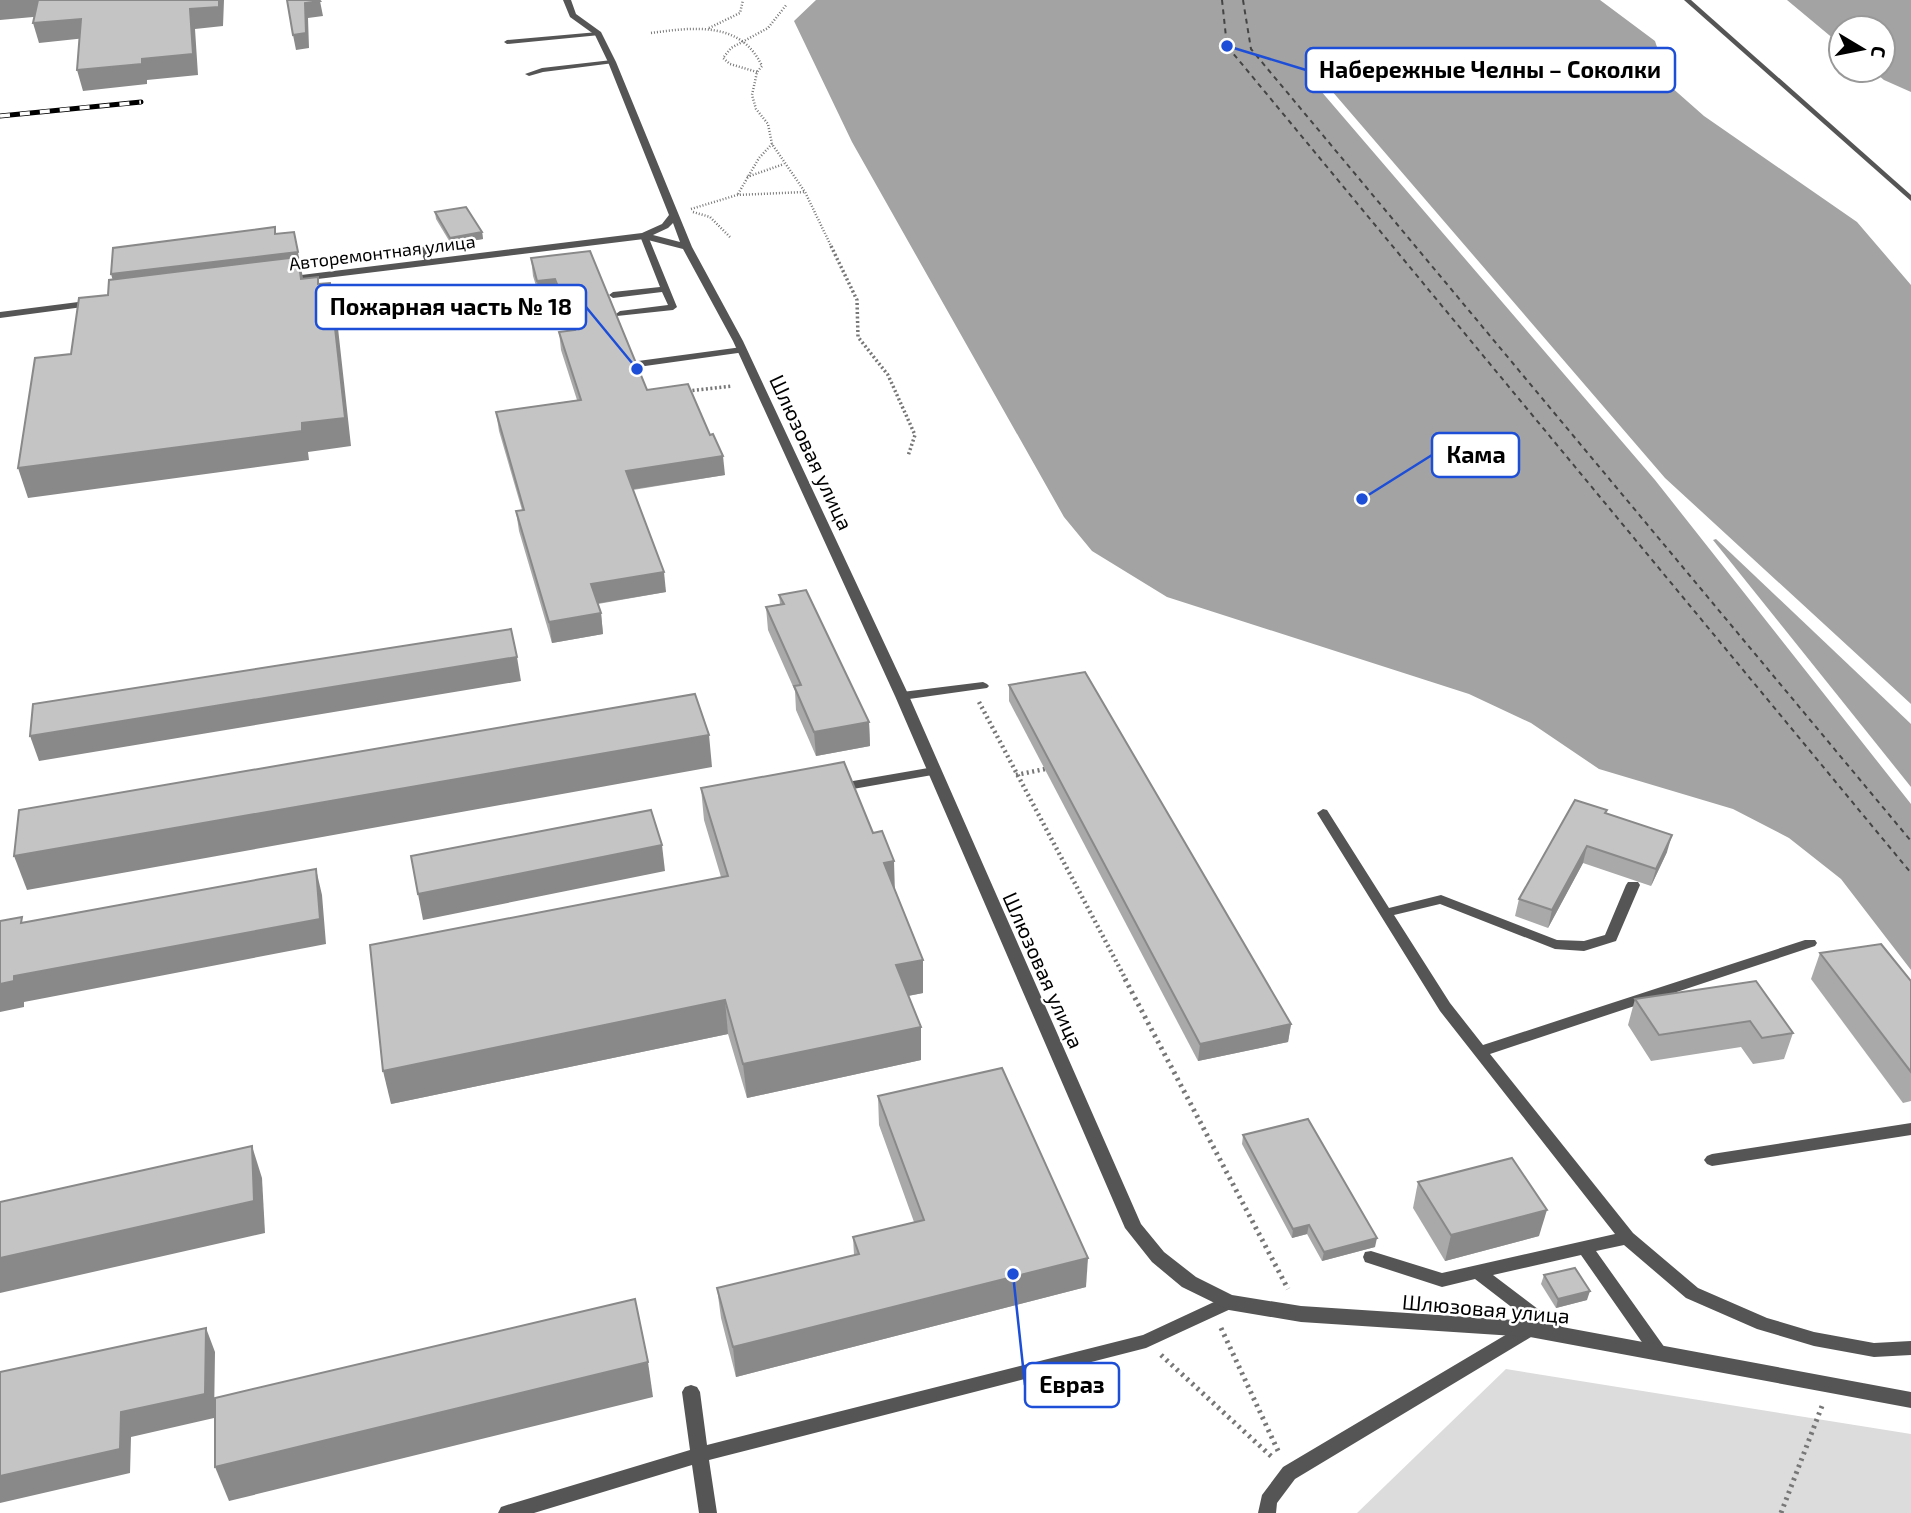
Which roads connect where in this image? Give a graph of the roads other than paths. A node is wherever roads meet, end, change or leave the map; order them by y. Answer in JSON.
{"nodes":[{"id":1,"x":567,"y":0,"type":"edge"},
{"id":2,"x":1687,"y":0,"type":"edge"},
{"id":3,"x":598,"y":34,"type":"junction"},
{"id":4,"x":507,"y":42,"type":"dead end"},
{"id":5,"x":612,"y":62,"type":"junction"},
{"id":6,"x":529,"y":74,"type":"dead end"},
{"id":7,"x":1911,"y":199,"type":"edge"},
{"id":8,"x":675,"y":214,"type":"junction"},
{"id":9,"x":644,"y":236,"type":"junction"},
{"id":10,"x":687,"y":247,"type":"junction"},
{"id":11,"x":424,"y":249,"type":"dead end"},
{"id":12,"x":429,"y":261,"type":"junction"},
{"id":13,"x":277,"y":281,"type":"edge"},
{"id":14,"x":666,"y":289,"type":"junction"},
{"id":15,"x":613,"y":295,"type":"dead end"},
{"id":16,"x":111,"y":301,"type":"edge"},
{"id":17,"x":620,"y":314,"type":"dead end"},
{"id":18,"x":0,"y":315,"type":"edge"},
{"id":19,"x":742,"y":350,"type":"junction"},
{"id":20,"x":638,"y":364,"type":"edge"},
{"id":21,"x":977,"y":687,"type":"road end"},
{"id":22,"x":902,"y":696,"type":"junction"},
{"id":23,"x":934,"y":771,"type":"junction"},
{"id":24,"x":853,"y":785,"type":"edge"},
{"id":25,"x":1323,"y":813,"type":"dead end"},
{"id":26,"x":1633,"y":885,"type":"dead end"},
{"id":27,"x":1386,"y":913,"type":"junction"},
{"id":28,"x":1810,"y":943,"type":"dead end"},
{"id":29,"x":1480,"y":1051,"type":"junction"},
{"id":30,"x":1911,"y":1129,"type":"edge"},
{"id":31,"x":1712,"y":1160,"type":"dead end"},
{"id":32,"x":1627,"y":1238,"type":"junction"},
{"id":33,"x":1585,"y":1248,"type":"junction"},
{"id":34,"x":1371,"y":1257,"type":"dead end"},
{"id":35,"x":1476,"y":1272,"type":"junction"},
{"id":36,"x":1221,"y":1306,"type":"junction"},
{"id":37,"x":1530,"y":1329,"type":"junction"},
{"id":38,"x":1557,"y":1334,"type":"junction"},
{"id":39,"x":1911,"y":1349,"type":"edge"},
{"id":40,"x":1659,"y":1353,"type":"junction"},
{"id":41,"x":691,"y":1392,"type":"dead end"},
{"id":42,"x":1911,"y":1401,"type":"edge"},
{"id":43,"x":700,"y":1455,"type":"junction"},
{"id":44,"x":507,"y":1513,"type":"edge"},
{"id":45,"x":708,"y":1513,"type":"edge"},
{"id":46,"x":1266,"y":1513,"type":"edge"}],
"edges":[{"from":1,"to":3,"type":"street","name":"Шлюзовая улица"},
{"from":2,"to":7,"type":"lane"},
{"from":3,"to":4,"type":"lane"},
{"from":3,"to":5,"type":"street","name":"Шлюзовая улица"},
{"from":5,"to":6,"type":"lane"},
{"from":5,"to":8,"type":"street","name":"Шлюзовая улица"},
{"from":8,"to":9,"type":"street"},
{"from":8,"to":10,"type":"street","name":"Шлюзовая улица"},
{"from":9,"to":10,"type":"street"},
{"from":9,"to":12,"type":"street","name":"Авторемонтная улица"},
{"from":9,"to":14,"type":"lane"},
{"from":10,"to":19,"type":"street","name":"Шлюзовая улица"},
{"from":11,"to":12,"type":"lane"},
{"from":12,"to":13,"type":"street","name":"Авторемонтная улица"},
{"from":14,"to":15,"type":"lane"},
{"from":14,"to":17,"type":"lane"},
{"from":16,"to":18,"type":"street"},
{"from":19,"to":20,"type":"lane"},
{"from":19,"to":22,"type":"street","name":"Шлюзовая улица"},
{"from":21,"to":22,"type":"lane"},
{"from":22,"to":23,"type":"street","name":"Шлюзовая улица"},
{"from":23,"to":24,"type":"lane"},
{"from":23,"to":36,"type":"street","name":"Шлюзовая улица"},
{"from":25,"to":27,"type":"lane"},
{"from":26,"to":27,"type":"lane"},
{"from":27,"to":29,"type":"lane"},
{"from":28,"to":29,"type":"lane"},
{"from":29,"to":32,"type":"lane"},
{"from":30,"to":31,"type":"lane"},
{"from":32,"to":33,"type":"lane"},
{"from":32,"to":39,"type":"lane"},
{"from":33,"to":35,"type":"lane"},
{"from":33,"to":40,"type":"lane"},
{"from":34,"to":35,"type":"lane"},
{"from":35,"to":38,"type":"lane"},
{"from":36,"to":37,"type":"street","name":"Шлюзовая улица"},
{"from":36,"to":43,"type":"lane"},
{"from":37,"to":38,"type":"street","name":"Шлюзовая улица"},
{"from":37,"to":46,"type":"lane"},
{"from":38,"to":40,"type":"street","name":"Шлюзовая улица"},
{"from":40,"to":42,"type":"street","name":"Шлюзовая улица"},
{"from":41,"to":43,"type":"lane"},
{"from":43,"to":44,"type":"lane"},
{"from":43,"to":45,"type":"lane"}]}
